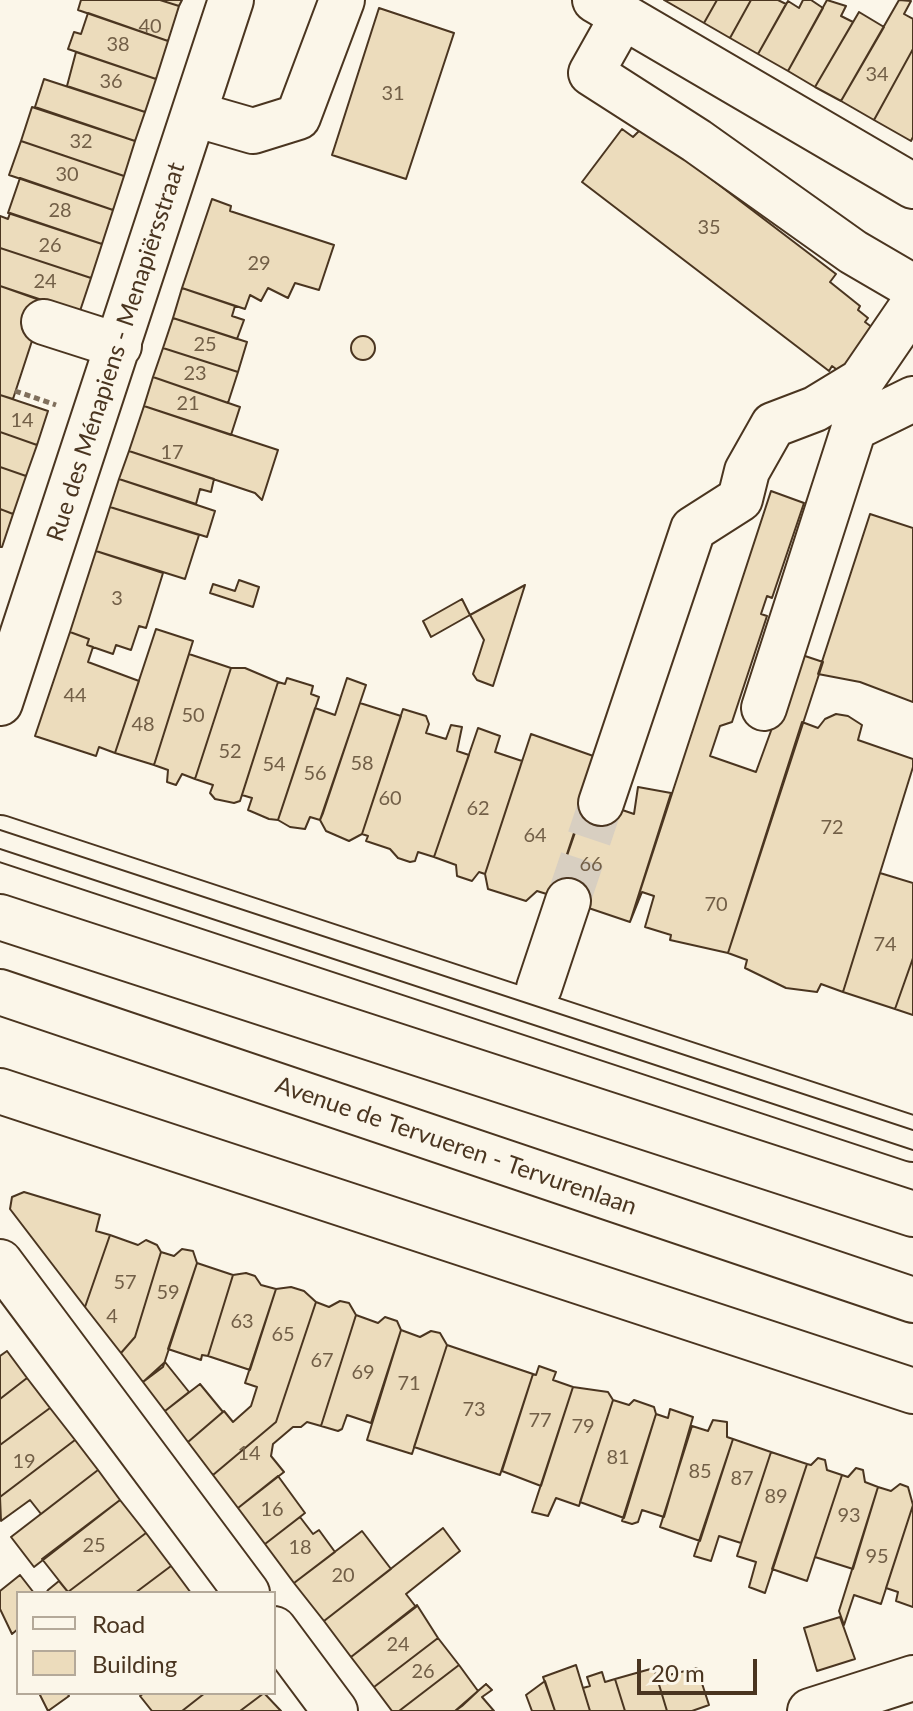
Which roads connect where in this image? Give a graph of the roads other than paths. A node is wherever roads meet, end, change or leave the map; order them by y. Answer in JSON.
{"nodes":[{"id":1,"x":231,"y":0,"type":"edge"},
{"id":2,"x":342,"y":0,"type":"edge"},
{"id":3,"x":609,"y":8,"type":"edge"},
{"id":4,"x":194,"y":114,"type":"junction"},
{"id":5,"x":913,"y":186,"type":"edge"},
{"id":6,"x":913,"y":287,"type":"edge"},
{"id":7,"x":913,"y":305,"type":"edge"},
{"id":8,"x":44,"y":322,"type":"dead end"},
{"id":9,"x":119,"y":346,"type":"junction"},
{"id":10,"x":913,"y":399,"type":"edge"},
{"id":11,"x":0,"y":703,"type":"edge"},
{"id":12,"x":764,"y":708,"type":"dead end"},
{"id":13,"x":601,"y":803,"type":"tunnel mouth"},
{"id":14,"x":0,"y":809,"type":"edge"},
{"id":15,"x":0,"y":838,"type":"edge"},
{"id":16,"x":568,"y":901,"type":"tunnel mouth"},
{"id":17,"x":0,"y":917,"type":"edge"},
{"id":18,"x":539,"y":988,"type":"junction"},
{"id":19,"x":0,"y":992,"type":"edge"},
{"id":20,"x":0,"y":1091,"type":"edge"},
{"id":21,"x":913,"y":1110,"type":"edge"},
{"id":22,"x":913,"y":1139,"type":"edge"},
{"id":23,"x":913,"y":1214,"type":"edge"},
{"id":24,"x":0,"y":1262,"type":"edge"},
{"id":25,"x":913,"y":1300,"type":"edge"},
{"id":26,"x":913,"y":1391,"type":"edge"},
{"id":27,"x":246,"y":1591,"type":"edge"},
{"id":28,"x":276,"y":1632,"type":"edge"},
{"id":29,"x":913,"y":1678,"type":"edge"},
{"id":30,"x":335,"y":1711,"type":"edge"},
{"id":31,"x":810,"y":1711,"type":"edge"}],
"edges":[{"from":1,"to":4,"type":"main road","name":"Rue des Ménapiens - Menapiërsstraat"},
{"from":2,"to":4,"type":"main road"},
{"from":3,"to":5,"type":"main road"},
{"from":3,"to":6,"type":"main road"},
{"from":4,"to":9,"type":"main road","name":"Rue des Ménapiens - Menapiërsstraat"},
{"from":7,"to":13,"type":"main road"},
{"from":8,"to":9,"type":"main road"},
{"from":9,"to":11,"type":"main road","name":"Rue des Ménapiens - Menapiërsstraat"},
{"from":10,"to":12,"type":"main road"},
{"from":14,"to":18,"type":"main road"},
{"from":15,"to":22,"type":"main road"},
{"from":16,"to":18,"type":"main road"},
{"from":17,"to":23,"type":"main road"},
{"from":18,"to":21,"type":"main road"},
{"from":19,"to":25,"type":"main road","name":"Avenue de Tervueren - Tervurenlaan"},
{"from":20,"to":26,"type":"main road"},
{"from":24,"to":27,"type":"main road"},
{"from":28,"to":30,"type":"main road"},
{"from":29,"to":31,"type":"main road"}]}
